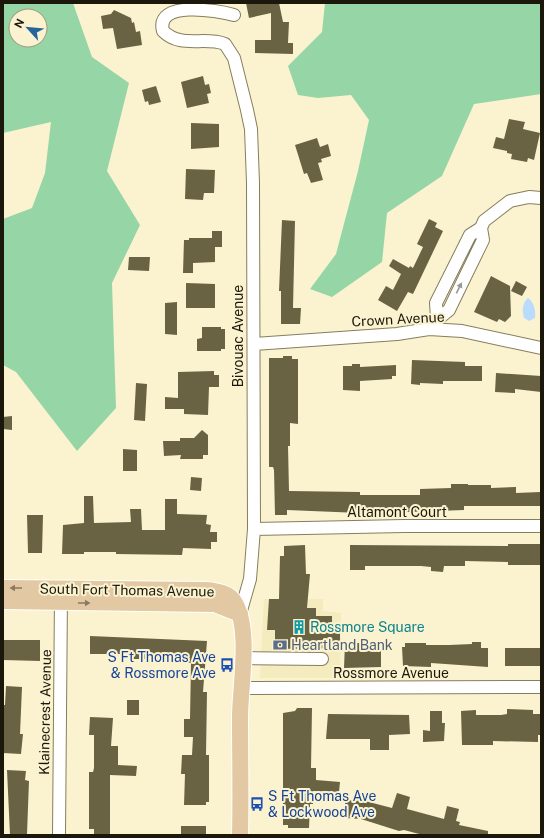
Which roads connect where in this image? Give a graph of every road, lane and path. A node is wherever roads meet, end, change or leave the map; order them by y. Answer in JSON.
{"nodes":[{"id":1,"x":234,"y":15,"type":"dead end"},
{"id":2,"x":541,"y":198,"type":"edge"},
{"id":3,"x":429,"y":329,"type":"junction"},
{"id":4,"x":254,"y":344,"type":"junction"},
{"id":5,"x":541,"y":348,"type":"edge"},
{"id":6,"x":541,"y":526,"type":"edge"},
{"id":7,"x":254,"y":529,"type":"junction"},
{"id":8,"x":3,"y":588,"type":"edge"},
{"id":9,"x":61,"y":596,"type":"junction"},
{"id":10,"x":3,"y":601,"type":"edge"},
{"id":11,"x":240,"y":614,"type":"junction"},
{"id":12,"x":242,"y":658,"type":"junction"},
{"id":13,"x":322,"y":659,"type":"dead end"},
{"id":14,"x":541,"y":687,"type":"edge"},
{"id":15,"x":242,"y":688,"type":"junction"},
{"id":16,"x":59,"y":835,"type":"edge"},
{"id":17,"x":240,"y":835,"type":"edge"}],
"edges":[{"from":1,"to":4,"type":"street","name":"Bivouac Avenue"},
{"from":2,"to":3,"type":"street"},
{"from":3,"to":4,"type":"street","name":"Crown Avenue"},
{"from":3,"to":5,"type":"street","name":"Crown Avenue"},
{"from":4,"to":7,"type":"street","name":"Bivouac Avenue"},
{"from":6,"to":7,"type":"street","name":"Altamont Court"},
{"from":7,"to":11,"type":"street","name":"Bivouac Avenue"},
{"from":9,"to":8,"type":"main road","name":"South Fort Thomas Avenue","one_way":true},
{"from":9,"to":10,"type":"main road","name":"South Fort Thomas Avenue"},
{"from":9,"to":11,"type":"main road","name":"South Fort Thomas Avenue"},
{"from":9,"to":16,"type":"street","name":"Klainecrest Avenue"},
{"from":11,"to":12,"type":"main road","name":"South Fort Thomas Avenue"},
{"from":12,"to":13,"type":"street"},
{"from":12,"to":15,"type":"main road","name":"South Fort Thomas Avenue"},
{"from":14,"to":15,"type":"street","name":"Rossmore Avenue"},
{"from":15,"to":17,"type":"main road","name":"South Fort Thomas Avenue"}]}
